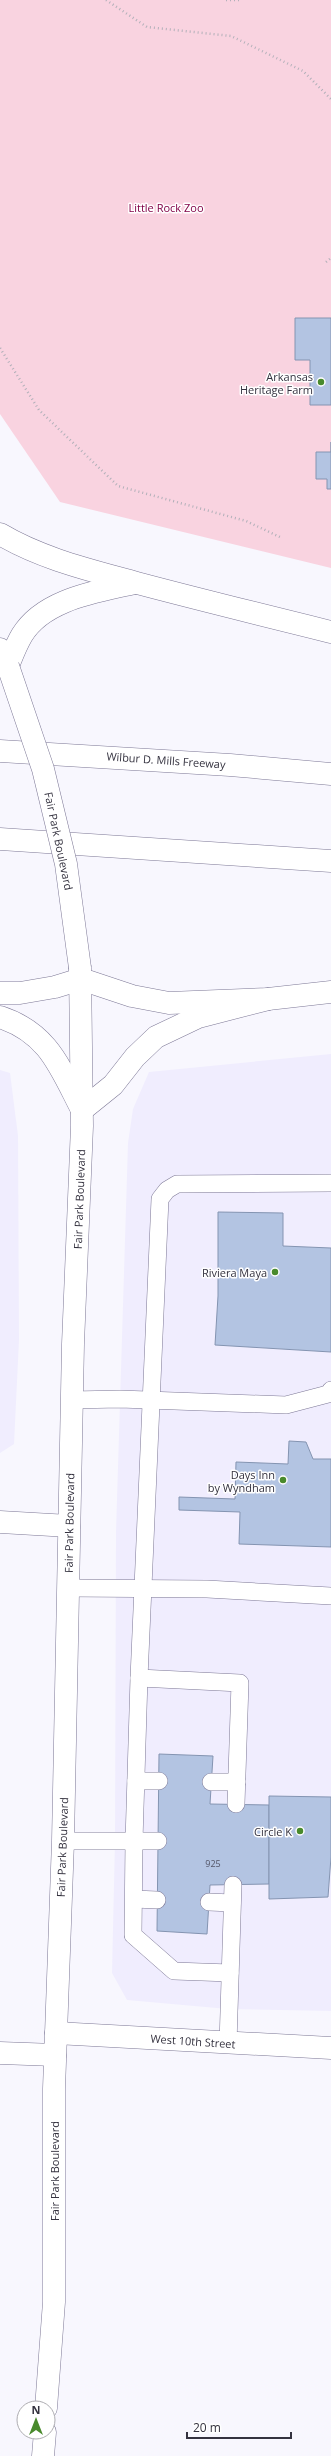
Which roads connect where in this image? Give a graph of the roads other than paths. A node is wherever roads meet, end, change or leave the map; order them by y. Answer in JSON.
{"nodes":[{"id":1,"x":0,"y":534,"type":"edge"},
{"id":2,"x":137,"y":583,"type":"junction"},
{"id":3,"x":331,"y":632,"type":"edge"},
{"id":4,"x":4,"y":658,"type":"edge"},
{"id":5,"x":0,"y":751,"type":"edge"},
{"id":6,"x":331,"y":774,"type":"edge"},
{"id":7,"x":0,"y":839,"type":"edge"},
{"id":8,"x":331,"y":861,"type":"edge"},
{"id":9,"x":80,"y":974,"type":"junction"},
{"id":10,"x":331,"y":992,"type":"edge"},
{"id":11,"x":0,"y":993,"type":"edge"},
{"id":12,"x":268,"y":999,"type":"junction"},
{"id":13,"x":0,"y":1017,"type":"edge"},
{"id":14,"x":82,"y":1110,"type":"junction"},
{"id":15,"x":331,"y":1183,"type":"edge"},
{"id":16,"x":331,"y":1390,"type":"edge"},
{"id":17,"x":72,"y":1400,"type":"junction"},
{"id":18,"x":151,"y":1400,"type":"junction"},
{"id":19,"x":0,"y":1522,"type":"edge"},
{"id":20,"x":69,"y":1526,"type":"junction"},
{"id":21,"x":67,"y":1588,"type":"junction"},
{"id":22,"x":143,"y":1589,"type":"junction"},
{"id":23,"x":331,"y":1596,"type":"edge"},
{"id":24,"x":139,"y":1678,"type":"junction"},
{"id":25,"x":159,"y":1780,"type":"dead end"},
{"id":26,"x":136,"y":1781,"type":"junction"},
{"id":27,"x":211,"y":1782,"type":"dead end"},
{"id":28,"x":237,"y":1782,"type":"junction"},
{"id":29,"x":236,"y":1804,"type":"dead end"},
{"id":30,"x":63,"y":1841,"type":"junction"},
{"id":31,"x":134,"y":1841,"type":"junction"},
{"id":32,"x":158,"y":1841,"type":"dead end"},
{"id":33,"x":233,"y":1885,"type":"dead end"},
{"id":34,"x":134,"y":1900,"type":"junction"},
{"id":35,"x":157,"y":1900,"type":"dead end"},
{"id":36,"x":209,"y":1902,"type":"dead end"},
{"id":37,"x":232,"y":1903,"type":"junction"},
{"id":38,"x":230,"y":1973,"type":"junction"},
{"id":39,"x":56,"y":2034,"type":"junction"},
{"id":40,"x":228,"y":2044,"type":"junction"},
{"id":41,"x":331,"y":2048,"type":"edge"},
{"id":42,"x":0,"y":2053,"type":"edge"},
{"id":43,"x":55,"y":2055,"type":"junction"},
{"id":44,"x":47,"y":2400,"type":"edge"},
{"id":45,"x":44,"y":2440,"type":"edge"},
{"id":46,"x":43,"y":2456,"type":"edge"}],
"edges":[{"from":1,"to":2,"type":"main road"},
{"from":2,"to":3,"type":"main road"},
{"from":2,"to":4,"type":"main road"},
{"from":4,"to":9,"type":"main road","name":"Fair Park Boulevard","bridge":true},
{"from":5,"to":6,"type":"main road","name":"Wilbur D. Mills Freeway"},
{"from":7,"to":8,"type":"main road"},
{"from":9,"to":11,"type":"main road"},
{"from":9,"to":12,"type":"main road"},
{"from":9,"to":14,"type":"main road","name":"Fair Park Boulevard"},
{"from":10,"to":12,"type":"main road"},
{"from":12,"to":14,"type":"main road"},
{"from":13,"to":14,"type":"main road"},
{"from":14,"to":17,"type":"main road","name":"Fair Park Boulevard"},
{"from":15,"to":18,"type":"lane"},
{"from":16,"to":18,"type":"lane"},
{"from":17,"to":18,"type":"lane"},
{"from":17,"to":20,"type":"main road","name":"Fair Park Boulevard"},
{"from":18,"to":22,"type":"lane"},
{"from":19,"to":20,"type":"main road"},
{"from":20,"to":21,"type":"main road","name":"Fair Park Boulevard"},
{"from":21,"to":22,"type":"lane"},
{"from":21,"to":30,"type":"main road","name":"Fair Park Boulevard"},
{"from":22,"to":23,"type":"lane"},
{"from":22,"to":24,"type":"lane"},
{"from":24,"to":26,"type":"lane"},
{"from":24,"to":28,"type":"lane"},
{"from":25,"to":26,"type":"lane"},
{"from":26,"to":31,"type":"lane"},
{"from":27,"to":28,"type":"lane"},
{"from":28,"to":29,"type":"lane"},
{"from":30,"to":31,"type":"lane"},
{"from":30,"to":39,"type":"main road","name":"Fair Park Boulevard"},
{"from":31,"to":32,"type":"lane"},
{"from":31,"to":34,"type":"lane"},
{"from":33,"to":37,"type":"lane"},
{"from":34,"to":35,"type":"lane"},
{"from":34,"to":38,"type":"lane"},
{"from":36,"to":37,"type":"lane"},
{"from":37,"to":38,"type":"lane"},
{"from":38,"to":40,"type":"lane"},
{"from":39,"to":40,"type":"main road","name":"West 10th Street"},
{"from":39,"to":43,"type":"main road","name":"Fair Park Boulevard"},
{"from":40,"to":41,"type":"main road","name":"West 10th Street"},
{"from":42,"to":43,"type":"main road"},
{"from":43,"to":44,"type":"main road","name":"Fair Park Boulevard"},
{"from":45,"to":46,"type":"main road"}]}
